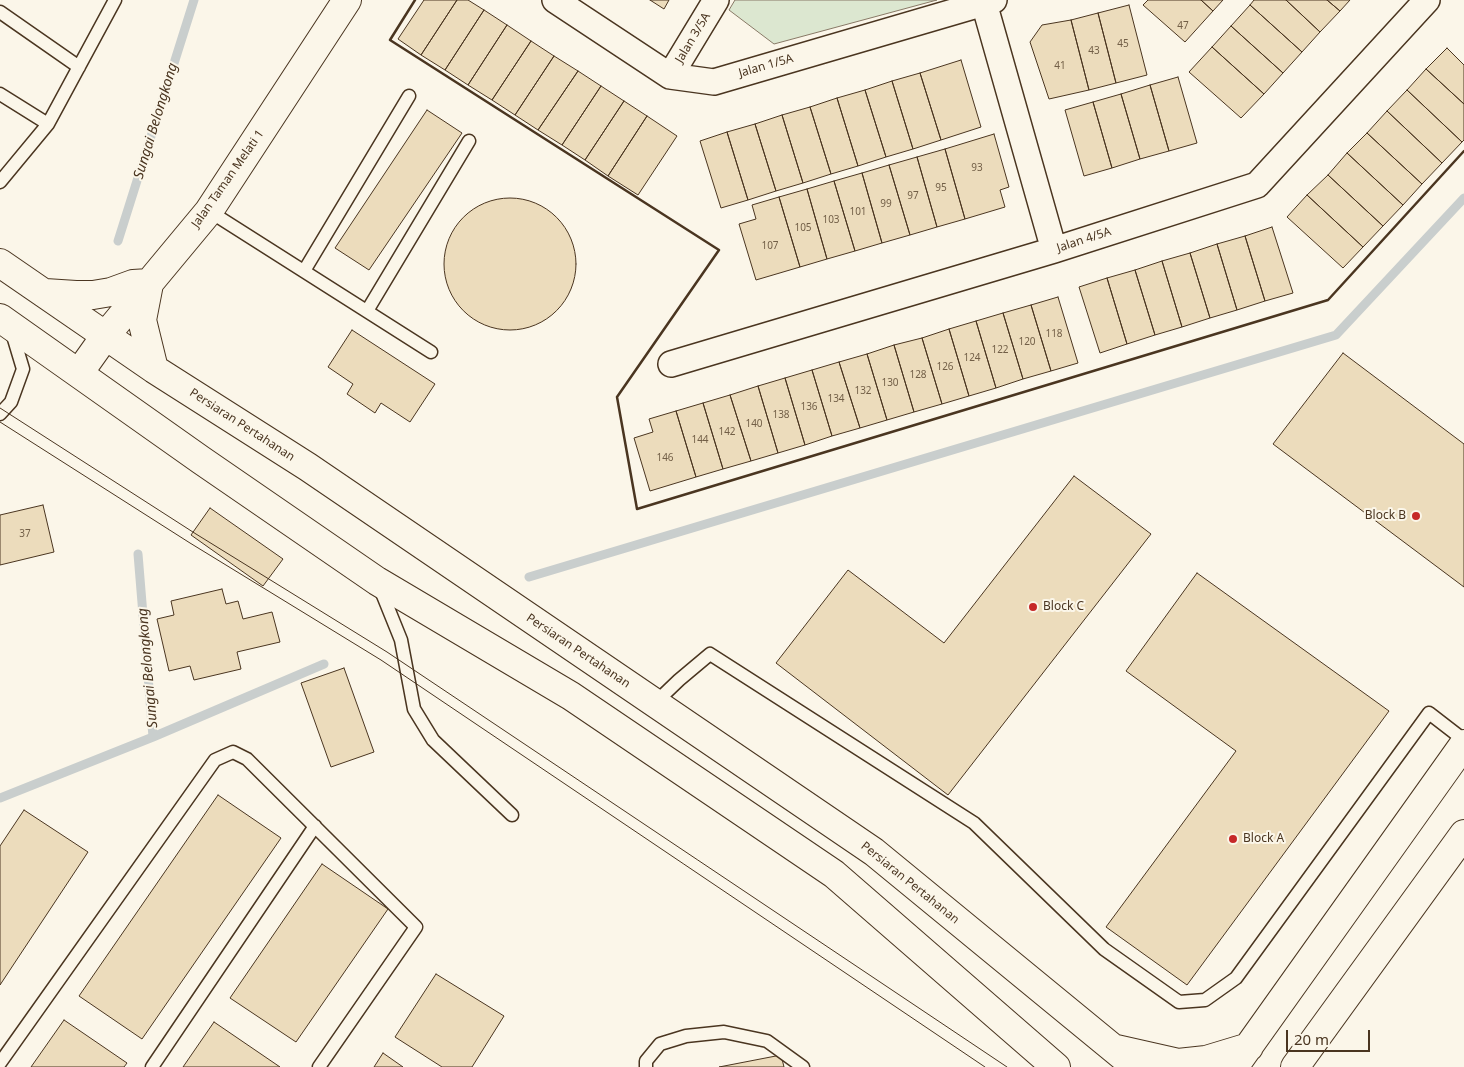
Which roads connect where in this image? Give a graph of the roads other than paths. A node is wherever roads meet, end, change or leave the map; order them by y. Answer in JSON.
{"nodes":[{"id":1,"x":346,"y":0,"type":"edge"},
{"id":2,"x":555,"y":0,"type":"edge"},
{"id":3,"x":716,"y":0,"type":"edge"},
{"id":4,"x":1427,"y":0,"type":"edge"},
{"id":5,"x":989,"y":1,"type":"edge"},
{"id":6,"x":109,"y":2,"type":"edge"},
{"id":7,"x":0,"y":12,"type":"edge"},
{"id":8,"x":79,"y":67,"type":"junction"},
{"id":9,"x":670,"y":76,"type":"junction"},
{"id":10,"x":0,"y":94,"type":"edge"},
{"id":11,"x":409,"y":96,"type":"dead end"},
{"id":12,"x":48,"y":124,"type":"junction"},
{"id":13,"x":469,"y":142,"type":"dead end"},
{"id":14,"x":1,"y":180,"type":"edge"},
{"id":15,"x":209,"y":211,"type":"junction"},
{"id":16,"x":1054,"y":250,"type":"junction"},
{"id":17,"x":0,"y":263,"type":"edge"},
{"id":18,"x":304,"y":271,"type":"junction"},
{"id":19,"x":149,"y":283,"type":"junction"},
{"id":20,"x":44,"y":293,"type":"junction"},
{"id":21,"x":367,"y":311,"type":"junction"},
{"id":22,"x":5,"y":321,"type":"edge"},
{"id":23,"x":106,"y":336,"type":"junction"},
{"id":24,"x":431,"y":352,"type":"dead end"},
{"id":25,"x":671,"y":364,"type":"dead end"},
{"id":26,"x":154,"y":369,"type":"junction"},
{"id":27,"x":78,"y":373,"type":"junction"},
{"id":28,"x":0,"y":414,"type":"edge"},
{"id":29,"x":377,"y":581,"type":"junction"},
{"id":30,"x":655,"y":703,"type":"junction"},
{"id":31,"x":1464,"y":742,"type":"edge"},
{"id":32,"x":512,"y":815,"type":"dead end"},
{"id":33,"x":315,"y":826,"type":"junction"},
{"id":34,"x":1464,"y":834,"type":"edge"},
{"id":35,"x":1112,"y":1048,"type":"junction"},
{"id":36,"x":1241,"y":1057,"type":"edge"},
{"id":37,"x":0,"y":1063,"type":"edge"},
{"id":38,"x":1296,"y":1066,"type":"edge"},
{"id":39,"x":152,"y":1067,"type":"edge"},
{"id":40,"x":319,"y":1067,"type":"edge"},
{"id":41,"x":646,"y":1067,"type":"edge"},
{"id":42,"x":803,"y":1067,"type":"edge"},
{"id":43,"x":1056,"y":1067,"type":"edge"},
{"id":44,"x":1136,"y":1067,"type":"edge"}],
"edges":[{"from":1,"to":15,"type":"main road","name":"Jalan Taman Melati 1"},
{"from":2,"to":9,"type":"street","name":"Jalan 1/5A"},
{"from":3,"to":9,"type":"street","name":"Jalan 3/5A"},
{"from":4,"to":16,"type":"street","name":"Jalan 4/5A"},
{"from":5,"to":9,"type":"street","name":"Jalan 1/5A"},
{"from":5,"to":16,"type":"street"},
{"from":6,"to":8,"type":"lane"},
{"from":7,"to":8,"type":"lane"},
{"from":8,"to":12,"type":"lane"},
{"from":10,"to":12,"type":"lane"},
{"from":11,"to":18,"type":"lane"},
{"from":12,"to":14,"type":"lane"},
{"from":13,"to":21,"type":"lane"},
{"from":15,"to":18,"type":"lane"},
{"from":15,"to":19,"type":"main road","name":"Jalan Taman Melati 1"},
{"from":16,"to":25,"type":"street","name":"Jalan 4/5A"},
{"from":17,"to":20,"type":"main road","name":"Persiaran Pertahanan"},
{"from":18,"to":21,"type":"lane"},
{"from":19,"to":20,"type":"main road"},
{"from":19,"to":23,"type":"main road","name":"Jalan Taman Melati 1"},
{"from":19,"to":26,"type":"main road"},
{"from":20,"to":23,"type":"main road","name":"Persiaran Pertahanan"},
{"from":21,"to":24,"type":"lane"},
{"from":22,"to":27,"type":"main road"},
{"from":22,"to":28,"type":"lane"},
{"from":23,"to":26,"type":"main road","name":"Persiaran Pertahanan"},
{"from":23,"to":27,"type":"main road","name":"Jalan Taman Melati 1"},
{"from":26,"to":30,"type":"main road","name":"Persiaran Pertahanan"},
{"from":27,"to":29,"type":"main road"},
{"from":29,"to":32,"type":"lane"},
{"from":29,"to":43,"type":"main road"},
{"from":30,"to":31,"type":"lane"},
{"from":30,"to":35,"type":"main road","name":"Persiaran Pertahanan"},
{"from":31,"to":36,"type":"main road"},
{"from":33,"to":37,"type":"lane"},
{"from":33,"to":39,"type":"lane"},
{"from":33,"to":40,"type":"lane"},
{"from":34,"to":38,"type":"main road"},
{"from":35,"to":36,"type":"main road"},
{"from":35,"to":44,"type":"main road","name":"Persiaran Pertahanan"},
{"from":41,"to":42,"type":"lane"}]}
